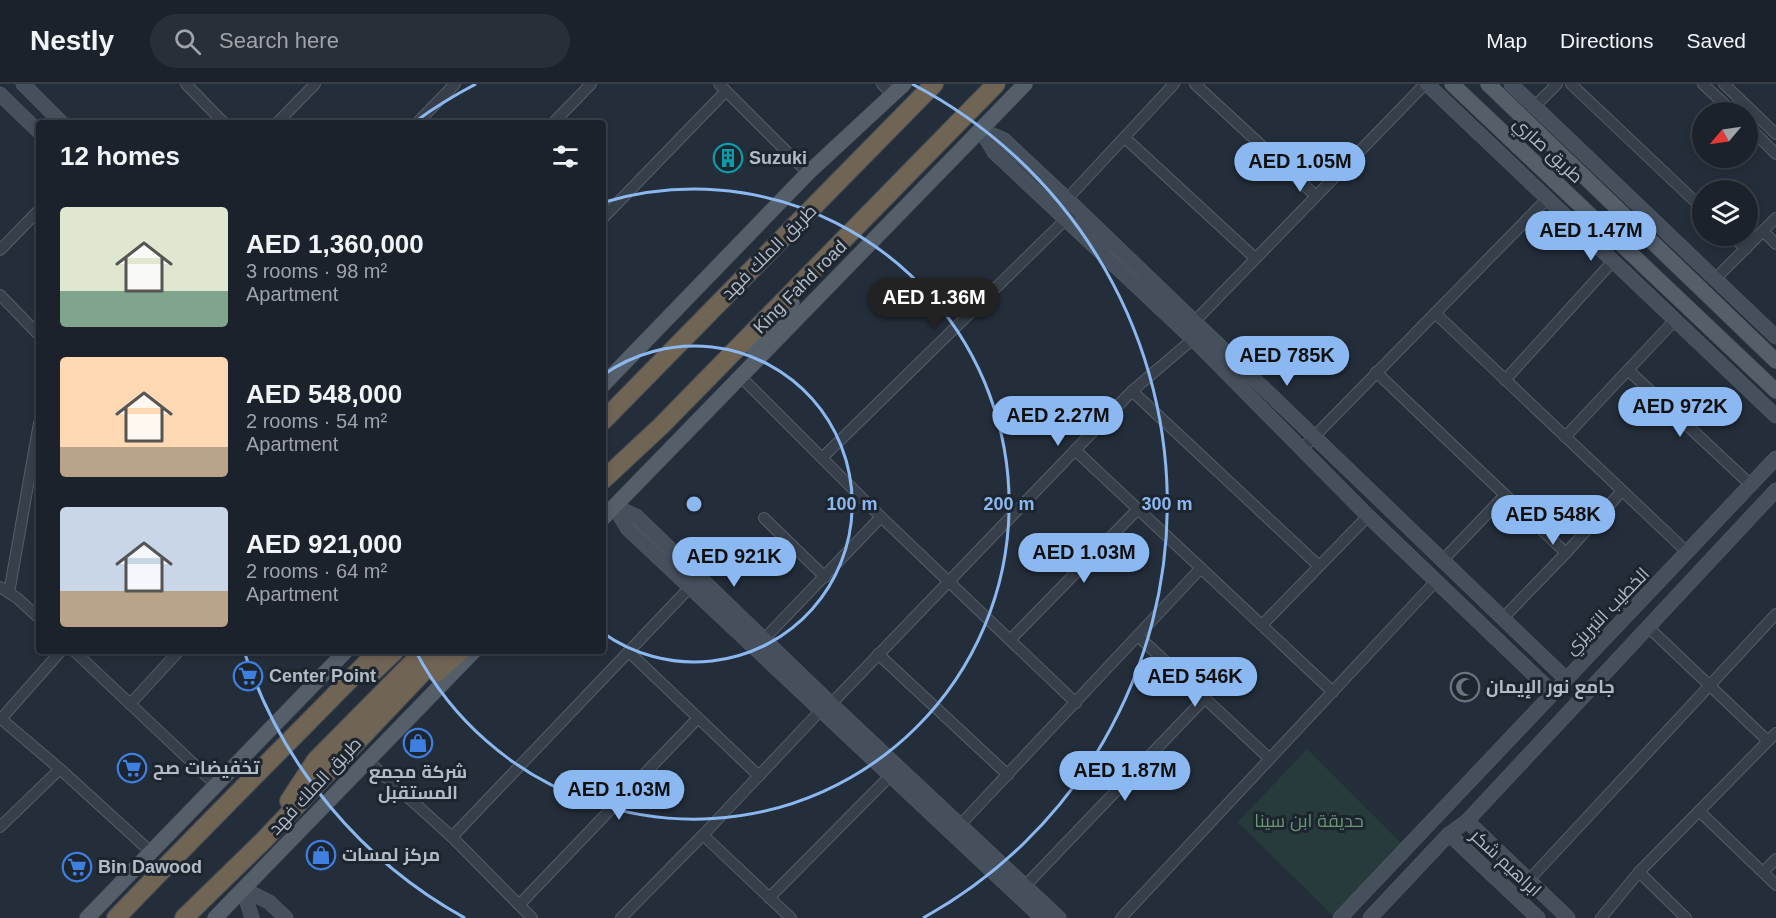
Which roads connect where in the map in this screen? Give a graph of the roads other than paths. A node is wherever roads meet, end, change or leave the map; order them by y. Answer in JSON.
{"nodes":[{"id":1,"x":22,"y":84,"type":"edge"},
{"id":2,"x":186,"y":84,"type":"edge"},
{"id":3,"x":315,"y":84,"type":"edge"},
{"id":4,"x":455,"y":84,"type":"edge"},
{"id":5,"x":591,"y":84,"type":"edge"},
{"id":6,"x":882,"y":84,"type":"edge"},
{"id":7,"x":934,"y":84,"type":"edge"},
{"id":8,"x":996,"y":84,"type":"edge"},
{"id":9,"x":1006,"y":84,"type":"edge"},
{"id":10,"x":1025,"y":84,"type":"edge"},
{"id":11,"x":1174,"y":84,"type":"edge"},
{"id":12,"x":1195,"y":84,"type":"edge"},
{"id":13,"x":1426,"y":84,"type":"edge"},
{"id":14,"x":1452,"y":84,"type":"edge"},
{"id":15,"x":1488,"y":84,"type":"edge"},
{"id":16,"x":1511,"y":84,"type":"edge"},
{"id":17,"x":1557,"y":84,"type":"edge"},
{"id":18,"x":1571,"y":84,"type":"edge"},
{"id":19,"x":1703,"y":84,"type":"edge"},
{"id":20,"x":1724,"y":84,"type":"edge"},
{"id":21,"x":723,"y":88,"type":"edge"},
{"id":22,"x":899,"y":90,"type":"edge"},
{"id":23,"x":1,"y":97,"type":"edge"},
{"id":24,"x":1722,"y":102,"type":"edge"},
{"id":25,"x":1534,"y":107,"type":"junction"},
{"id":26,"x":59,"y":120,"type":"edge"},
{"id":27,"x":221,"y":120,"type":"edge"},
{"id":28,"x":280,"y":120,"type":"edge"},
{"id":29,"x":420,"y":120,"type":"edge"},
{"id":30,"x":556,"y":120,"type":"edge"},
{"id":31,"x":36,"y":129,"type":"edge"},
{"id":32,"x":952,"y":129,"type":"junction"},
{"id":33,"x":981,"y":130,"type":"junction"},
{"id":34,"x":1776,"y":134,"type":"edge"},
{"id":35,"x":1758,"y":136,"type":"edge"},
{"id":36,"x":1125,"y":138,"type":"junction"},
{"id":37,"x":1776,"y":154,"type":"edge"},
{"id":38,"x":808,"y":173,"type":"junction"},
{"id":39,"x":1316,"y":196,"type":"junction"},
{"id":40,"x":1067,"y":199,"type":"junction"},
{"id":41,"x":1547,"y":199,"type":"junction"},
{"id":42,"x":1692,"y":199,"type":"edge"},
{"id":43,"x":1079,"y":210,"type":"junction"},
{"id":44,"x":36,"y":213,"type":"edge"},
{"id":45,"x":606,"y":215,"type":"edge"},
{"id":46,"x":1776,"y":218,"type":"edge"},
{"id":47,"x":1065,"y":220,"type":"junction"},
{"id":48,"x":1763,"y":231,"type":"junction"},
{"id":49,"x":843,"y":242,"type":"junction"},
{"id":50,"x":1776,"y":244,"type":"edge"},
{"id":51,"x":1743,"y":246,"type":"edge"},
{"id":52,"x":1746,"y":249,"type":"junction"},
{"id":53,"x":0,"y":250,"type":"edge"},
{"id":54,"x":1255,"y":258,"type":"junction"},
{"id":55,"x":1613,"y":261,"type":"junction"},
{"id":56,"x":1715,"y":279,"type":"junction"},
{"id":57,"x":0,"y":295,"type":"edge"},
{"id":58,"x":1435,"y":313,"type":"junction"},
{"id":59,"x":1675,"y":320,"type":"junction"},
{"id":60,"x":1195,"y":321,"type":"junction"},
{"id":61,"x":36,"y":332,"type":"edge"},
{"id":62,"x":1776,"y":337,"type":"edge"},
{"id":63,"x":1193,"y":339,"type":"junction"},
{"id":64,"x":1773,"y":358,"type":"edge"},
{"id":65,"x":1628,"y":370,"type":"junction"},
{"id":66,"x":1376,"y":372,"type":"junction"},
{"id":67,"x":740,"y":376,"type":"junction"},
{"id":68,"x":1505,"y":380,"type":"junction"},
{"id":69,"x":606,"y":383,"type":"edge"},
{"id":70,"x":636,"y":387,"type":"junction"},
{"id":71,"x":1132,"y":391,"type":"junction"},
{"id":72,"x":1776,"y":391,"type":"edge"},
{"id":73,"x":1776,"y":416,"type":"edge"},
{"id":74,"x":606,"y":418,"type":"edge"},
{"id":75,"x":606,"y":426,"type":"edge"},
{"id":76,"x":1315,"y":435,"type":"junction"},
{"id":77,"x":1565,"y":437,"type":"junction"},
{"id":78,"x":679,"y":439,"type":"junction"},
{"id":79,"x":1302,"y":449,"type":"junction"},
{"id":80,"x":1075,"y":450,"type":"junction"},
{"id":81,"x":822,"y":458,"type":"junction"},
{"id":82,"x":1776,"y":459,"type":"edge"},
{"id":83,"x":35,"y":469,"type":"edge"},
{"id":84,"x":606,"y":476,"type":"edge"},
{"id":85,"x":1751,"y":485,"type":"junction"},
{"id":86,"x":1776,"y":490,"type":"edge"},
{"id":87,"x":1622,"y":491,"type":"junction"},
{"id":88,"x":1505,"y":495,"type":"junction"},
{"id":89,"x":614,"y":506,"type":"junction"},
{"id":90,"x":1138,"y":509,"type":"junction"},
{"id":91,"x":606,"y":515,"type":"edge"},
{"id":92,"x":1368,"y":516,"type":"junction"},
{"id":93,"x":881,"y":517,"type":"junction"},
{"id":94,"x":764,"y":518,"type":"dead end"},
{"id":95,"x":1687,"y":552,"type":"junction"},
{"id":96,"x":1566,"y":554,"type":"junction"},
{"id":97,"x":1443,"y":560,"type":"junction"},
{"id":98,"x":1319,"y":566,"type":"junction"},
{"id":99,"x":1201,"y":568,"type":"junction"},
{"id":100,"x":825,"y":577,"type":"junction"},
{"id":101,"x":949,"y":581,"type":"junction"},
{"id":102,"x":1436,"y":581,"type":"junction"},
{"id":103,"x":695,"y":582,"type":"junction"},
{"id":104,"x":4,"y":590,"type":"edge"},
{"id":105,"x":1776,"y":614,"type":"edge"},
{"id":106,"x":36,"y":615,"type":"edge"},
{"id":107,"x":1503,"y":618,"type":"junction"},
{"id":108,"x":1262,"y":625,"type":"junction"},
{"id":109,"x":1647,"y":626,"type":"junction"},
{"id":110,"x":1138,"y":636,"type":"junction"},
{"id":111,"x":765,"y":639,"type":"junction"},
{"id":112,"x":1010,"y":640,"type":"junction"},
{"id":113,"x":629,"y":652,"type":"junction"},
{"id":114,"x":58,"y":654,"type":"edge"},
{"id":115,"x":77,"y":654,"type":"edge"},
{"id":116,"x":176,"y":654,"type":"edge"},
{"id":117,"x":343,"y":654,"type":"edge"},
{"id":118,"x":375,"y":654,"type":"edge"},
{"id":119,"x":392,"y":654,"type":"edge"},
{"id":120,"x":421,"y":654,"type":"edge"},
{"id":121,"x":440,"y":654,"type":"edge"},
{"id":122,"x":458,"y":654,"type":"edge"},
{"id":123,"x":471,"y":654,"type":"edge"},
{"id":124,"x":878,"y":654,"type":"junction"},
{"id":125,"x":1566,"y":680,"type":"junction"},
{"id":126,"x":1710,"y":685,"type":"junction"},
{"id":127,"x":1333,"y":692,"type":"junction"},
{"id":128,"x":1553,"y":693,"type":"junction"},
{"id":129,"x":1205,"y":698,"type":"junction"},
{"id":130,"x":1076,"y":703,"type":"junction"},
{"id":131,"x":130,"y":704,"type":"junction"},
{"id":132,"x":826,"y":707,"type":"junction"},
{"id":133,"x":0,"y":718,"type":"edge"},
{"id":134,"x":698,"y":718,"type":"junction"},
{"id":135,"x":362,"y":737,"type":"junction"},
{"id":136,"x":1772,"y":737,"type":"edge"},
{"id":137,"x":1270,"y":759,"type":"junction"},
{"id":138,"x":368,"y":761,"type":"junction"},
{"id":139,"x":60,"y":769,"type":"junction"},
{"id":140,"x":891,"y":775,"type":"junction"},
{"id":141,"x":1008,"y":775,"type":"junction"},
{"id":142,"x":759,"y":776,"type":"junction"},
{"id":143,"x":216,"y":785,"type":"junction"},
{"id":144,"x":242,"y":790,"type":"junction"},
{"id":145,"x":1699,"y":811,"type":"junction"},
{"id":146,"x":1467,"y":821,"type":"junction"},
{"id":147,"x":960,"y":825,"type":"junction"},
{"id":148,"x":0,"y":827,"type":"edge"},
{"id":149,"x":1449,"y":834,"type":"junction"},
{"id":150,"x":703,"y":836,"type":"junction"},
{"id":151,"x":452,"y":837,"type":"junction"},
{"id":152,"x":264,"y":840,"type":"junction"},
{"id":153,"x":151,"y":852,"type":"junction"},
{"id":154,"x":1776,"y":859,"type":"edge"},
{"id":155,"x":1639,"y":872,"type":"junction"},
{"id":156,"x":1763,"y":872,"type":"junction"},
{"id":157,"x":1529,"y":880,"type":"junction"},
{"id":158,"x":1776,"y":885,"type":"edge"},
{"id":159,"x":1025,"y":886,"type":"junction"},
{"id":160,"x":243,"y":889,"type":"junction"},
{"id":161,"x":769,"y":898,"type":"junction"},
{"id":162,"x":519,"y":905,"type":"junction"},
{"id":163,"x":87,"y":918,"type":"edge"},
{"id":164,"x":116,"y":918,"type":"edge"},
{"id":165,"x":184,"y":918,"type":"edge"},
{"id":166,"x":215,"y":918,"type":"edge"},
{"id":167,"x":252,"y":918,"type":"edge"},
{"id":168,"x":286,"y":918,"type":"edge"},
{"id":169,"x":532,"y":918,"type":"edge"},
{"id":170,"x":621,"y":918,"type":"edge"},
{"id":171,"x":791,"y":918,"type":"edge"},
{"id":172,"x":1042,"y":918,"type":"edge"},
{"id":173,"x":1059,"y":918,"type":"edge"},
{"id":174,"x":1121,"y":918,"type":"edge"},
{"id":175,"x":1340,"y":918,"type":"edge"},
{"id":176,"x":1370,"y":918,"type":"edge"},
{"id":177,"x":1538,"y":918,"type":"edge"},
{"id":178,"x":1568,"y":918,"type":"edge"},
{"id":179,"x":1601,"y":918,"type":"edge"},
{"id":180,"x":1686,"y":918,"type":"edge"}],
"edges":[{"from":1,"to":26,"type":"street"},
{"from":2,"to":27,"type":"street"},
{"from":3,"to":28,"type":"street"},
{"from":4,"to":29,"type":"street"},
{"from":5,"to":30,"type":"street"},
{"from":6,"to":22,"type":"street"},
{"from":7,"to":70,"type":"highway","name":"طريق الملك فهد"},
{"from":8,"to":32,"type":"highway"},
{"from":9,"to":32,"type":"highway"},
{"from":10,"to":33,"type":"main road","name":"King Fahd road"},
{"from":11,"to":36,"type":"street"},
{"from":12,"to":39,"type":"street"},
{"from":13,"to":39,"type":"street"},
{"from":13,"to":41,"type":"street"},
{"from":14,"to":72,"type":"main road","name":"طريق صاري"},
{"from":15,"to":64,"type":"main road","name":"طريق صاري"},
{"from":16,"to":25,"type":"street"},
{"from":17,"to":25,"type":"street"},
{"from":18,"to":42,"type":"street"},
{"from":19,"to":24,"type":"street"},
{"from":20,"to":34,"type":"street"},
{"from":21,"to":38,"type":"street"},
{"from":21,"to":45,"type":"street"},
{"from":22,"to":38,"type":"main road","name":"طريق الملك فهد"},
{"from":23,"to":31,"type":"street"},
{"from":25,"to":56,"type":"street"},
{"from":32,"to":49,"type":"highway"},
{"from":33,"to":40,"type":"street"},
{"from":33,"to":47,"type":"street"},
{"from":33,"to":67,"type":"main road","name":"King Fahd road"},
{"from":35,"to":37,"type":"street"},
{"from":36,"to":40,"type":"street"},
{"from":36,"to":54,"type":"street"},
{"from":38,"to":69,"type":"main road","name":"طريق الملك فهد"},
{"from":39,"to":54,"type":"street"},
{"from":40,"to":43,"type":"street"},
{"from":41,"to":55,"type":"street"},
{"from":41,"to":58,"type":"street"},
{"from":43,"to":47,"type":"street"},
{"from":43,"to":60,"type":"street"},
{"from":44,"to":53,"type":"street"},
{"from":46,"to":48,"type":"street"},
{"from":47,"to":63,"type":"street"},
{"from":47,"to":81,"type":"street"},
{"from":48,"to":50,"type":"street"},
{"from":48,"to":52,"type":"street"},
{"from":49,"to":78,"type":"main road"},
{"from":49,"to":84,"type":"highway"},
{"from":51,"to":52,"type":"street"},
{"from":52,"to":56,"type":"street"},
{"from":54,"to":60,"type":"street"},
{"from":55,"to":59,"type":"street"},
{"from":55,"to":68,"type":"street"},
{"from":56,"to":62,"type":"street"},
{"from":57,"to":61,"type":"street"},
{"from":58,"to":66,"type":"street"},
{"from":58,"to":68,"type":"street"},
{"from":59,"to":65,"type":"street"},
{"from":59,"to":73,"type":"street"},
{"from":60,"to":76,"type":"street"},
{"from":63,"to":71,"type":"street"},
{"from":63,"to":79,"type":"street"},
{"from":65,"to":77,"type":"street"},
{"from":65,"to":85,"type":"street"},
{"from":66,"to":76,"type":"street"},
{"from":66,"to":88,"type":"street"},
{"from":67,"to":78,"type":"main road","name":"King Fahd road"},
{"from":67,"to":81,"type":"street"},
{"from":68,"to":77,"type":"street"},
{"from":70,"to":74,"type":"highway","name":"طريق الملك فهد"},
{"from":70,"to":75,"type":"highway"},
{"from":71,"to":80,"type":"street"},
{"from":71,"to":98,"type":"street"},
{"from":76,"to":79,"type":"street"},
{"from":76,"to":97,"type":"street"},
{"from":77,"to":87,"type":"street"},
{"from":78,"to":89,"type":"main road","name":"King Fahd road"},
{"from":79,"to":92,"type":"street"},
{"from":80,"to":90,"type":"street"},
{"from":80,"to":101,"type":"street"},
{"from":81,"to":93,"type":"street"},
{"from":82,"to":85,"type":"street","name":"الخطيب التبريزي"},
{"from":83,"to":104,"type":"street"},
{"from":85,"to":95,"type":"street","name":"الخطيب التبريزي"},
{"from":86,"to":109,"type":"street"},
{"from":87,"to":95,"type":"street"},
{"from":87,"to":96,"type":"street"},
{"from":88,"to":96,"type":"street"},
{"from":88,"to":97,"type":"street"},
{"from":89,"to":91,"type":"main road","name":"King Fahd road"},
{"from":89,"to":103,"type":"street"},
{"from":90,"to":99,"type":"street"},
{"from":90,"to":112,"type":"street"},
{"from":92,"to":98,"type":"street"},
{"from":92,"to":102,"type":"street"},
{"from":93,"to":100,"type":"street"},
{"from":93,"to":101,"type":"street"},
{"from":94,"to":100,"type":"street"},
{"from":95,"to":125,"type":"street","name":"الخطيب التبريزي"},
{"from":96,"to":107,"type":"street"},
{"from":97,"to":107,"type":"street"},
{"from":98,"to":108,"type":"street"},
{"from":99,"to":108,"type":"street"},
{"from":99,"to":110,"type":"street"},
{"from":100,"to":111,"type":"street"},
{"from":101,"to":112,"type":"street"},
{"from":101,"to":124,"type":"street"},
{"from":102,"to":127,"type":"street"},
{"from":102,"to":128,"type":"street"},
{"from":103,"to":111,"type":"street"},
{"from":103,"to":113,"type":"street"},
{"from":103,"to":132,"type":"street"},
{"from":104,"to":106,"type":"street"},
{"from":105,"to":126,"type":"street"},
{"from":107,"to":125,"type":"street"},
{"from":108,"to":127,"type":"street"},
{"from":109,"to":126,"type":"street"},
{"from":109,"to":146,"type":"street"},
{"from":110,"to":129,"type":"street"},
{"from":110,"to":130,"type":"street"},
{"from":111,"to":132,"type":"street"},
{"from":112,"to":130,"type":"street"},
{"from":113,"to":134,"type":"street"},
{"from":113,"to":151,"type":"street"},
{"from":114,"to":133,"type":"street"},
{"from":115,"to":131,"type":"street"},
{"from":116,"to":131,"type":"street"},
{"from":117,"to":143,"type":"main road"},
{"from":118,"to":144,"type":"highway"},
{"from":119,"to":144,"type":"highway"},
{"from":120,"to":152,"type":"highway"},
{"from":121,"to":135,"type":"highway","name":"طريق الملك فهد"},
{"from":122,"to":135,"type":"highway"},
{"from":123,"to":138,"type":"main road"},
{"from":124,"to":132,"type":"street"},
{"from":124,"to":141,"type":"street"},
{"from":125,"to":128,"type":"street","name":"الخطيب التبريزي"},
{"from":126,"to":136,"type":"street"},
{"from":126,"to":157,"type":"street"},
{"from":127,"to":137,"type":"street"},
{"from":128,"to":175,"type":"street","name":"الخطيب التبريزي"},
{"from":129,"to":137,"type":"street"},
{"from":129,"to":159,"type":"street"},
{"from":130,"to":141,"type":"street"},
{"from":131,"to":143,"type":"street"},
{"from":132,"to":140,"type":"street"},
{"from":132,"to":142,"type":"street"},
{"from":132,"to":147,"type":"street"},
{"from":133,"to":139,"type":"street"},
{"from":134,"to":142,"type":"street"},
{"from":134,"to":162,"type":"street"},
{"from":135,"to":152,"type":"highway","name":"طريق الملك فهد"},
{"from":136,"to":145,"type":"street"},
{"from":137,"to":174,"type":"street"},
{"from":138,"to":151,"type":"street"},
{"from":138,"to":160,"type":"main road"},
{"from":139,"to":148,"type":"street"},
{"from":139,"to":153,"type":"street"},
{"from":140,"to":161,"type":"street"},
{"from":140,"to":172,"type":"street"},
{"from":141,"to":147,"type":"street"},
{"from":142,"to":150,"type":"street"},
{"from":143,"to":153,"type":"main road"},
{"from":144,"to":164,"type":"highway"},
{"from":145,"to":155,"type":"street"},
{"from":145,"to":156,"type":"street"},
{"from":146,"to":149,"type":"street"},
{"from":146,"to":157,"type":"street"},
{"from":147,"to":159,"type":"street"},
{"from":149,"to":176,"type":"street"},
{"from":149,"to":177,"type":"street","name":"ابراهيم شكر"},
{"from":150,"to":161,"type":"street"},
{"from":150,"to":170,"type":"street"},
{"from":151,"to":162,"type":"street"},
{"from":152,"to":165,"type":"highway","name":"طريق الملك فهد"},
{"from":153,"to":163,"type":"main road"},
{"from":154,"to":156,"type":"street"},
{"from":155,"to":179,"type":"street"},
{"from":155,"to":180,"type":"street"},
{"from":156,"to":158,"type":"street"},
{"from":157,"to":178,"type":"street"},
{"from":159,"to":173,"type":"street"},
{"from":160,"to":166,"type":"main road"},
{"from":160,"to":167,"type":"street"},
{"from":160,"to":168,"type":"street"},
{"from":161,"to":171,"type":"street"},
{"from":162,"to":169,"type":"street"}]}
